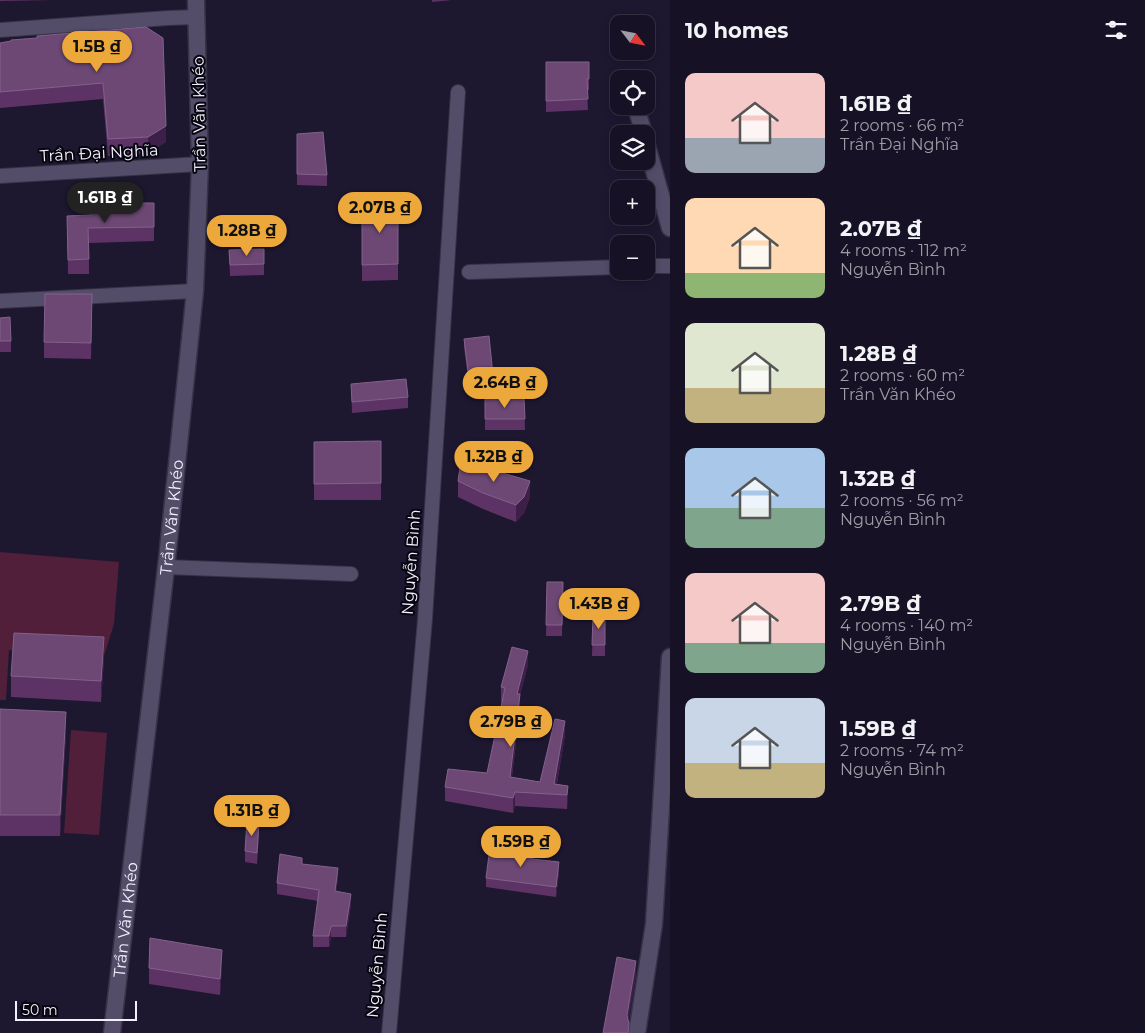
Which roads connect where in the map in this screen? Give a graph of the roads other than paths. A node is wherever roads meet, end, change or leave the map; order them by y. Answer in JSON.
{"nodes":[{"id":1,"x":196,"y":0,"type":"edge"},
{"id":2,"x":197,"y":17,"type":"junction"},
{"id":3,"x":0,"y":30,"type":"edge"},
{"id":4,"x":458,"y":92,"type":"dead end"},
{"id":5,"x":200,"y":164,"type":"junction"},
{"id":6,"x":654,"y":170,"type":"edge"},
{"id":7,"x":0,"y":176,"type":"edge"},
{"id":8,"x":670,"y":228,"type":"edge"},
{"id":9,"x":655,"y":266,"type":"edge"},
{"id":10,"x":670,"y":266,"type":"edge"},
{"id":11,"x":610,"y":267,"type":"edge"},
{"id":12,"x":469,"y":272,"type":"dead end"},
{"id":13,"x":195,"y":291,"type":"junction"},
{"id":14,"x":0,"y":301,"type":"edge"},
{"id":15,"x":166,"y":567,"type":"junction"},
{"id":16,"x":351,"y":574,"type":"dead end"},
{"id":17,"x":670,"y":657,"type":"edge"},
{"id":18,"x":670,"y":683,"type":"edge"},
{"id":19,"x":112,"y":1033,"type":"edge"},
{"id":20,"x":389,"y":1033,"type":"edge"},
{"id":21,"x":637,"y":1033,"type":"edge"}],
"edges":[{"from":1,"to":2,"type":"street","name":"Trần Văn Khéo"},
{"from":2,"to":3,"type":"street"},
{"from":2,"to":5,"type":"street","name":"Trần Văn Khéo"},
{"from":4,"to":20,"type":"street","name":"Nguyễn Bình"},
{"from":5,"to":7,"type":"street","name":"Trần Đại Nghĩa"},
{"from":5,"to":13,"type":"street","name":"Trần Văn Khéo"},
{"from":6,"to":8,"type":"street"},
{"from":9,"to":10,"type":"street"},
{"from":11,"to":12,"type":"street"},
{"from":13,"to":14,"type":"street"},
{"from":13,"to":15,"type":"street","name":"Trần Văn Khéo"},
{"from":15,"to":16,"type":"street"},
{"from":15,"to":19,"type":"street","name":"Trần Văn Khéo"},
{"from":17,"to":18,"type":"street"},
{"from":18,"to":21,"type":"street"}]}
